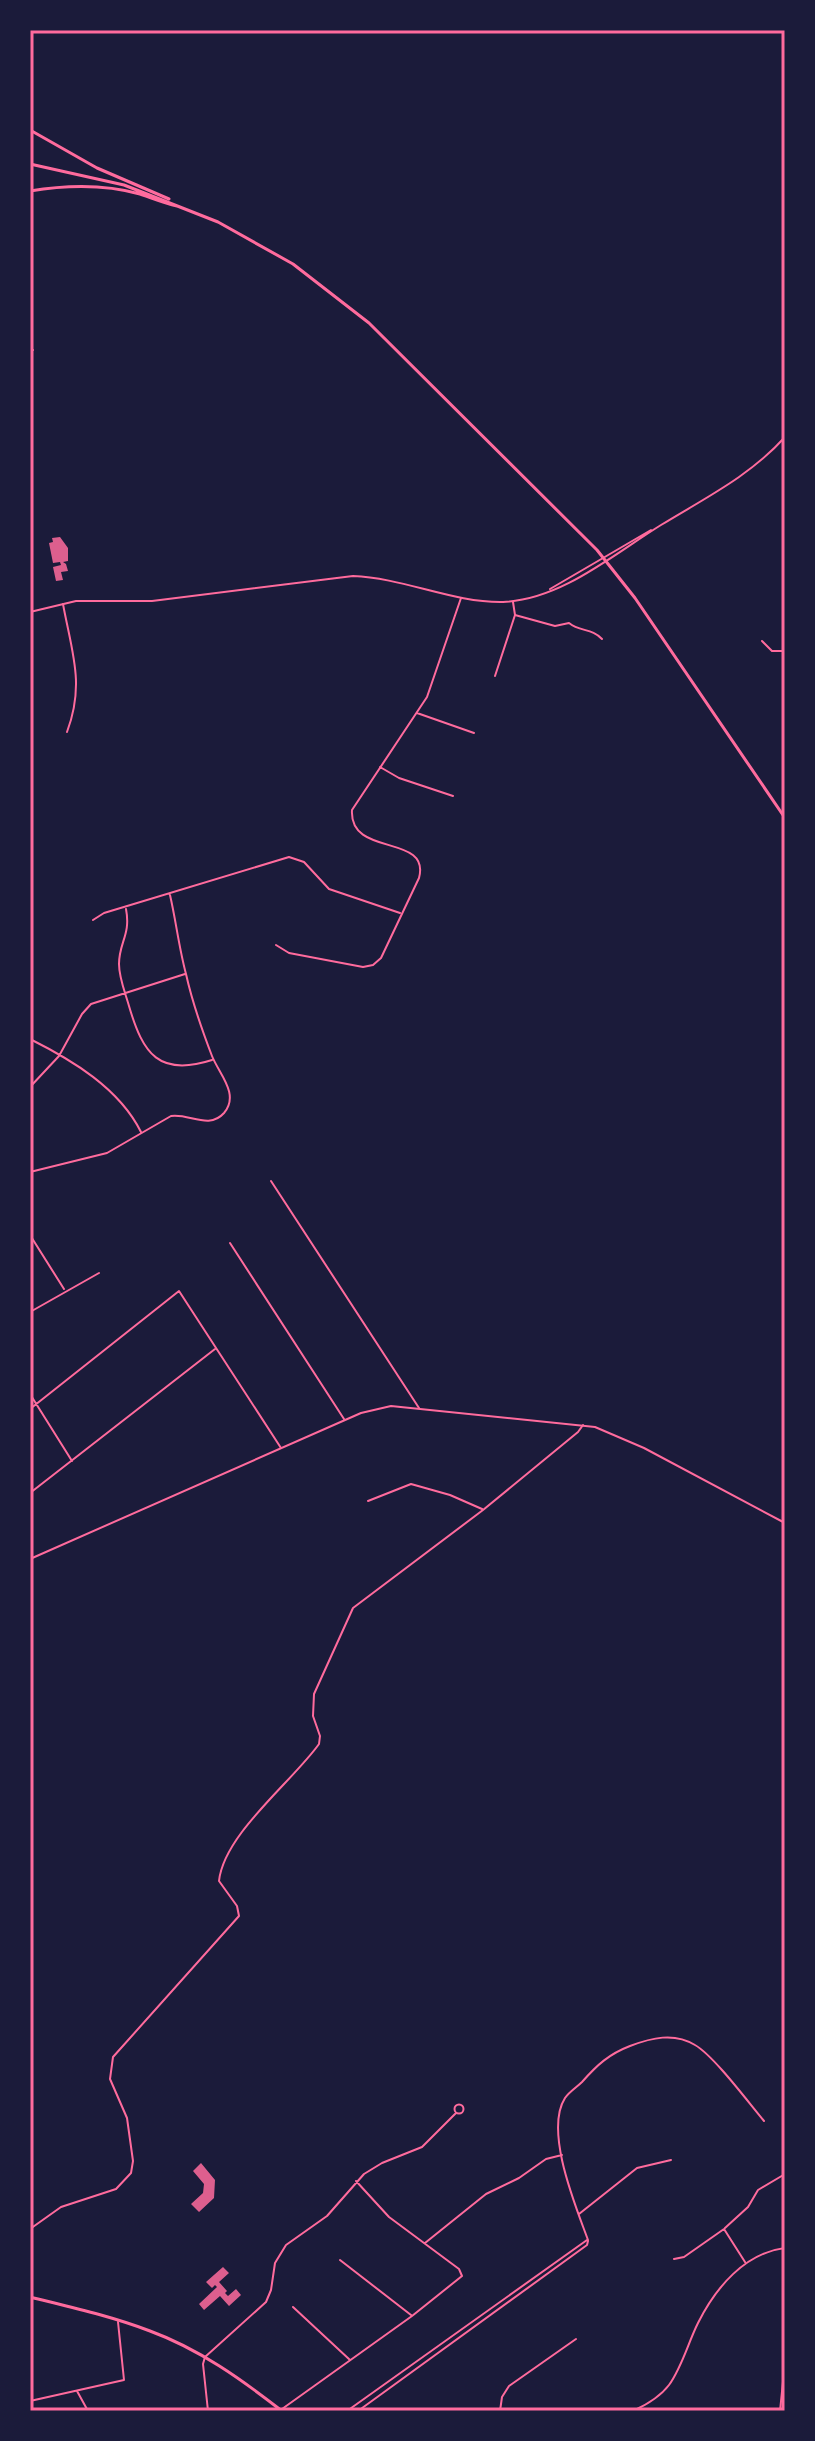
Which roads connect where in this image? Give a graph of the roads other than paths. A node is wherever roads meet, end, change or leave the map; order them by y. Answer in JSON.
{"nodes":[{"id":1,"x":30,"y":130,"type":"edge"},
{"id":2,"x":30,"y":164,"type":"edge"},
{"id":3,"x":30,"y":191,"type":"edge"},
{"id":4,"x":187,"y":208,"type":"junction"},
{"id":5,"x":192,"y":210,"type":"junction"},
{"id":6,"x":785,"y":437,"type":"edge"},
{"id":7,"x":604,"y":559,"type":"junction"},
{"id":8,"x":461,"y":597,"type":"junction"},
{"id":9,"x":513,"y":601,"type":"junction"},
{"id":10,"x":63,"y":604,"type":"junction"},
{"id":11,"x":30,"y":612,"type":"edge"},
{"id":12,"x":515,"y":615,"type":"junction"},
{"id":13,"x":602,"y":639,"type":"dead end"},
{"id":14,"x":762,"y":641,"type":"dead end"},
{"id":15,"x":785,"y":651,"type":"edge"},
{"id":16,"x":495,"y":676,"type":"dead end"},
{"id":17,"x":415,"y":713,"type":"junction"},
{"id":18,"x":67,"y":732,"type":"dead end"},
{"id":19,"x":474,"y":733,"type":"dead end"},
{"id":20,"x":379,"y":766,"type":"junction"},
{"id":21,"x":453,"y":796,"type":"dead end"},
{"id":22,"x":785,"y":818,"type":"edge"},
{"id":23,"x":170,"y":895,"type":"junction"},
{"id":24,"x":126,"y":908,"type":"junction"},
{"id":25,"x":402,"y":914,"type":"junction"},
{"id":26,"x":93,"y":920,"type":"dead end"},
{"id":27,"x":276,"y":945,"type":"dead end"},
{"id":28,"x":186,"y":974,"type":"junction"},
{"id":29,"x":125,"y":993,"type":"junction"},
{"id":30,"x":30,"y":1039,"type":"edge"},
{"id":31,"x":59,"y":1056,"type":"junction"},
{"id":32,"x":213,"y":1059,"type":"junction"},
{"id":33,"x":30,"y":1087,"type":"edge"},
{"id":34,"x":142,"y":1133,"type":"junction"},
{"id":35,"x":30,"y":1172,"type":"edge"},
{"id":36,"x":271,"y":1181,"type":"dead end"},
{"id":37,"x":30,"y":1235,"type":"edge"},
{"id":38,"x":230,"y":1243,"type":"dead end"},
{"id":39,"x":99,"y":1273,"type":"dead end"},
{"id":40,"x":65,"y":1290,"type":"junction"},
{"id":41,"x":30,"y":1312,"type":"edge"},
{"id":42,"x":216,"y":1348,"type":"junction"},
{"id":43,"x":30,"y":1394,"type":"edge"},
{"id":44,"x":36,"y":1404,"type":"junction"},
{"id":45,"x":30,"y":1409,"type":"edge"},
{"id":46,"x":420,"y":1409,"type":"junction"},
{"id":47,"x":345,"y":1420,"type":"junction"},
{"id":48,"x":583,"y":1425,"type":"junction"},
{"id":49,"x":281,"y":1448,"type":"junction"},
{"id":50,"x":72,"y":1462,"type":"junction"},
{"id":51,"x":30,"y":1493,"type":"edge"},
{"id":52,"x":368,"y":1501,"type":"dead end"},
{"id":53,"x":483,"y":1510,"type":"junction"},
{"id":54,"x":785,"y":1523,"type":"edge"},
{"id":55,"x":30,"y":1559,"type":"edge"},
{"id":56,"x":456,"y":2113,"type":"dead end"},
{"id":57,"x":764,"y":2121,"type":"dead end"},
{"id":58,"x":562,"y":2155,"type":"junction"},
{"id":59,"x":671,"y":2160,"type":"dead end"},
{"id":60,"x":785,"y":2174,"type":"edge"},
{"id":61,"x":356,"y":2181,"type":"junction"},
{"id":62,"x":578,"y":2215,"type":"junction"},
{"id":63,"x":30,"y":2229,"type":"edge"},
{"id":64,"x":724,"y":2229,"type":"junction"},
{"id":65,"x":588,"y":2240,"type":"junction"},
{"id":66,"x":424,"y":2244,"type":"junction"},
{"id":67,"x":785,"y":2248,"type":"edge"},
{"id":68,"x":674,"y":2259,"type":"dead end"},
{"id":69,"x":340,"y":2260,"type":"dead end"},
{"id":70,"x":746,"y":2262,"type":"junction"},
{"id":71,"x":30,"y":2297,"type":"edge"},
{"id":72,"x":293,"y":2307,"type":"dead end"},
{"id":73,"x":412,"y":2316,"type":"junction"},
{"id":74,"x":118,"y":2320,"type":"junction"},
{"id":75,"x":576,"y":2339,"type":"dead end"},
{"id":76,"x":205,"y":2357,"type":"junction"},
{"id":77,"x":350,"y":2360,"type":"junction"},
{"id":78,"x":785,"y":2362,"type":"edge"},
{"id":79,"x":77,"y":2391,"type":"junction"},
{"id":80,"x":30,"y":2401,"type":"edge"},
{"id":81,"x":281,"y":2410,"type":"edge"},
{"id":82,"x":88,"y":2411,"type":"edge"},
{"id":83,"x":208,"y":2411,"type":"edge"},
{"id":84,"x":347,"y":2411,"type":"edge"},
{"id":85,"x":358,"y":2411,"type":"edge"},
{"id":86,"x":500,"y":2411,"type":"edge"},
{"id":87,"x":633,"y":2411,"type":"edge"},
{"id":88,"x":780,"y":2411,"type":"edge"}],
"edges":[{"from":1,"to":4,"type":"main road"},
{"from":2,"to":4,"type":"main road"},
{"from":3,"to":5,"type":"main road"},
{"from":4,"to":5,"type":"main road"},
{"from":5,"to":7,"type":"main road"},
{"from":6,"to":7,"type":"street"},
{"from":7,"to":9,"type":"street"},
{"from":7,"to":22,"type":"main road"},
{"from":8,"to":9,"type":"street"},
{"from":8,"to":10,"type":"street"},
{"from":8,"to":17,"type":"street"},
{"from":9,"to":12,"type":"street"},
{"from":10,"to":11,"type":"street"},
{"from":10,"to":18,"type":"street"},
{"from":12,"to":13,"type":"street"},
{"from":12,"to":16,"type":"street"},
{"from":14,"to":15,"type":"street"},
{"from":17,"to":19,"type":"street"},
{"from":17,"to":20,"type":"street"},
{"from":20,"to":21,"type":"street"},
{"from":20,"to":25,"type":"street"},
{"from":23,"to":24,"type":"street"},
{"from":23,"to":25,"type":"street"},
{"from":23,"to":28,"type":"street"},
{"from":24,"to":26,"type":"street"},
{"from":24,"to":29,"type":"street"},
{"from":25,"to":27,"type":"street"},
{"from":28,"to":29,"type":"street"},
{"from":28,"to":32,"type":"street"},
{"from":29,"to":31,"type":"street"},
{"from":29,"to":32,"type":"street"},
{"from":30,"to":31,"type":"street"},
{"from":31,"to":33,"type":"street"},
{"from":31,"to":34,"type":"street"},
{"from":32,"to":34,"type":"street"},
{"from":34,"to":35,"type":"street"},
{"from":36,"to":46,"type":"street"},
{"from":37,"to":40,"type":"street"},
{"from":38,"to":47,"type":"street"},
{"from":39,"to":40,"type":"street"},
{"from":40,"to":41,"type":"street"},
{"from":42,"to":44,"type":"street"},
{"from":42,"to":49,"type":"street"},
{"from":42,"to":50,"type":"street"},
{"from":43,"to":44,"type":"street"},
{"from":44,"to":45,"type":"street"},
{"from":44,"to":50,"type":"street"},
{"from":46,"to":47,"type":"street"},
{"from":46,"to":48,"type":"street"},
{"from":47,"to":49,"type":"street"},
{"from":48,"to":53,"type":"street"},
{"from":48,"to":54,"type":"street"},
{"from":49,"to":55,"type":"street"},
{"from":50,"to":51,"type":"street"},
{"from":52,"to":53,"type":"street"},
{"from":53,"to":63,"type":"street"},
{"from":56,"to":61,"type":"street"},
{"from":57,"to":58,"type":"street"},
{"from":58,"to":62,"type":"street"},
{"from":58,"to":66,"type":"street"},
{"from":59,"to":62,"type":"street"},
{"from":60,"to":64,"type":"street"},
{"from":61,"to":66,"type":"street"},
{"from":61,"to":76,"type":"street"},
{"from":62,"to":65,"type":"street"},
{"from":64,"to":68,"type":"street"},
{"from":64,"to":70,"type":"street"},
{"from":65,"to":84,"type":"street"},
{"from":65,"to":85,"type":"street"},
{"from":66,"to":73,"type":"street"},
{"from":67,"to":70,"type":"street"},
{"from":69,"to":73,"type":"street"},
{"from":70,"to":87,"type":"street"},
{"from":71,"to":74,"type":"main road"},
{"from":72,"to":77,"type":"street"},
{"from":73,"to":77,"type":"street"},
{"from":74,"to":76,"type":"main road"},
{"from":74,"to":79,"type":"street"},
{"from":75,"to":86,"type":"street"},
{"from":76,"to":81,"type":"main road"},
{"from":76,"to":83,"type":"street"},
{"from":77,"to":81,"type":"street"},
{"from":78,"to":88,"type":"street"},
{"from":79,"to":80,"type":"street"},
{"from":79,"to":82,"type":"street"}]}
